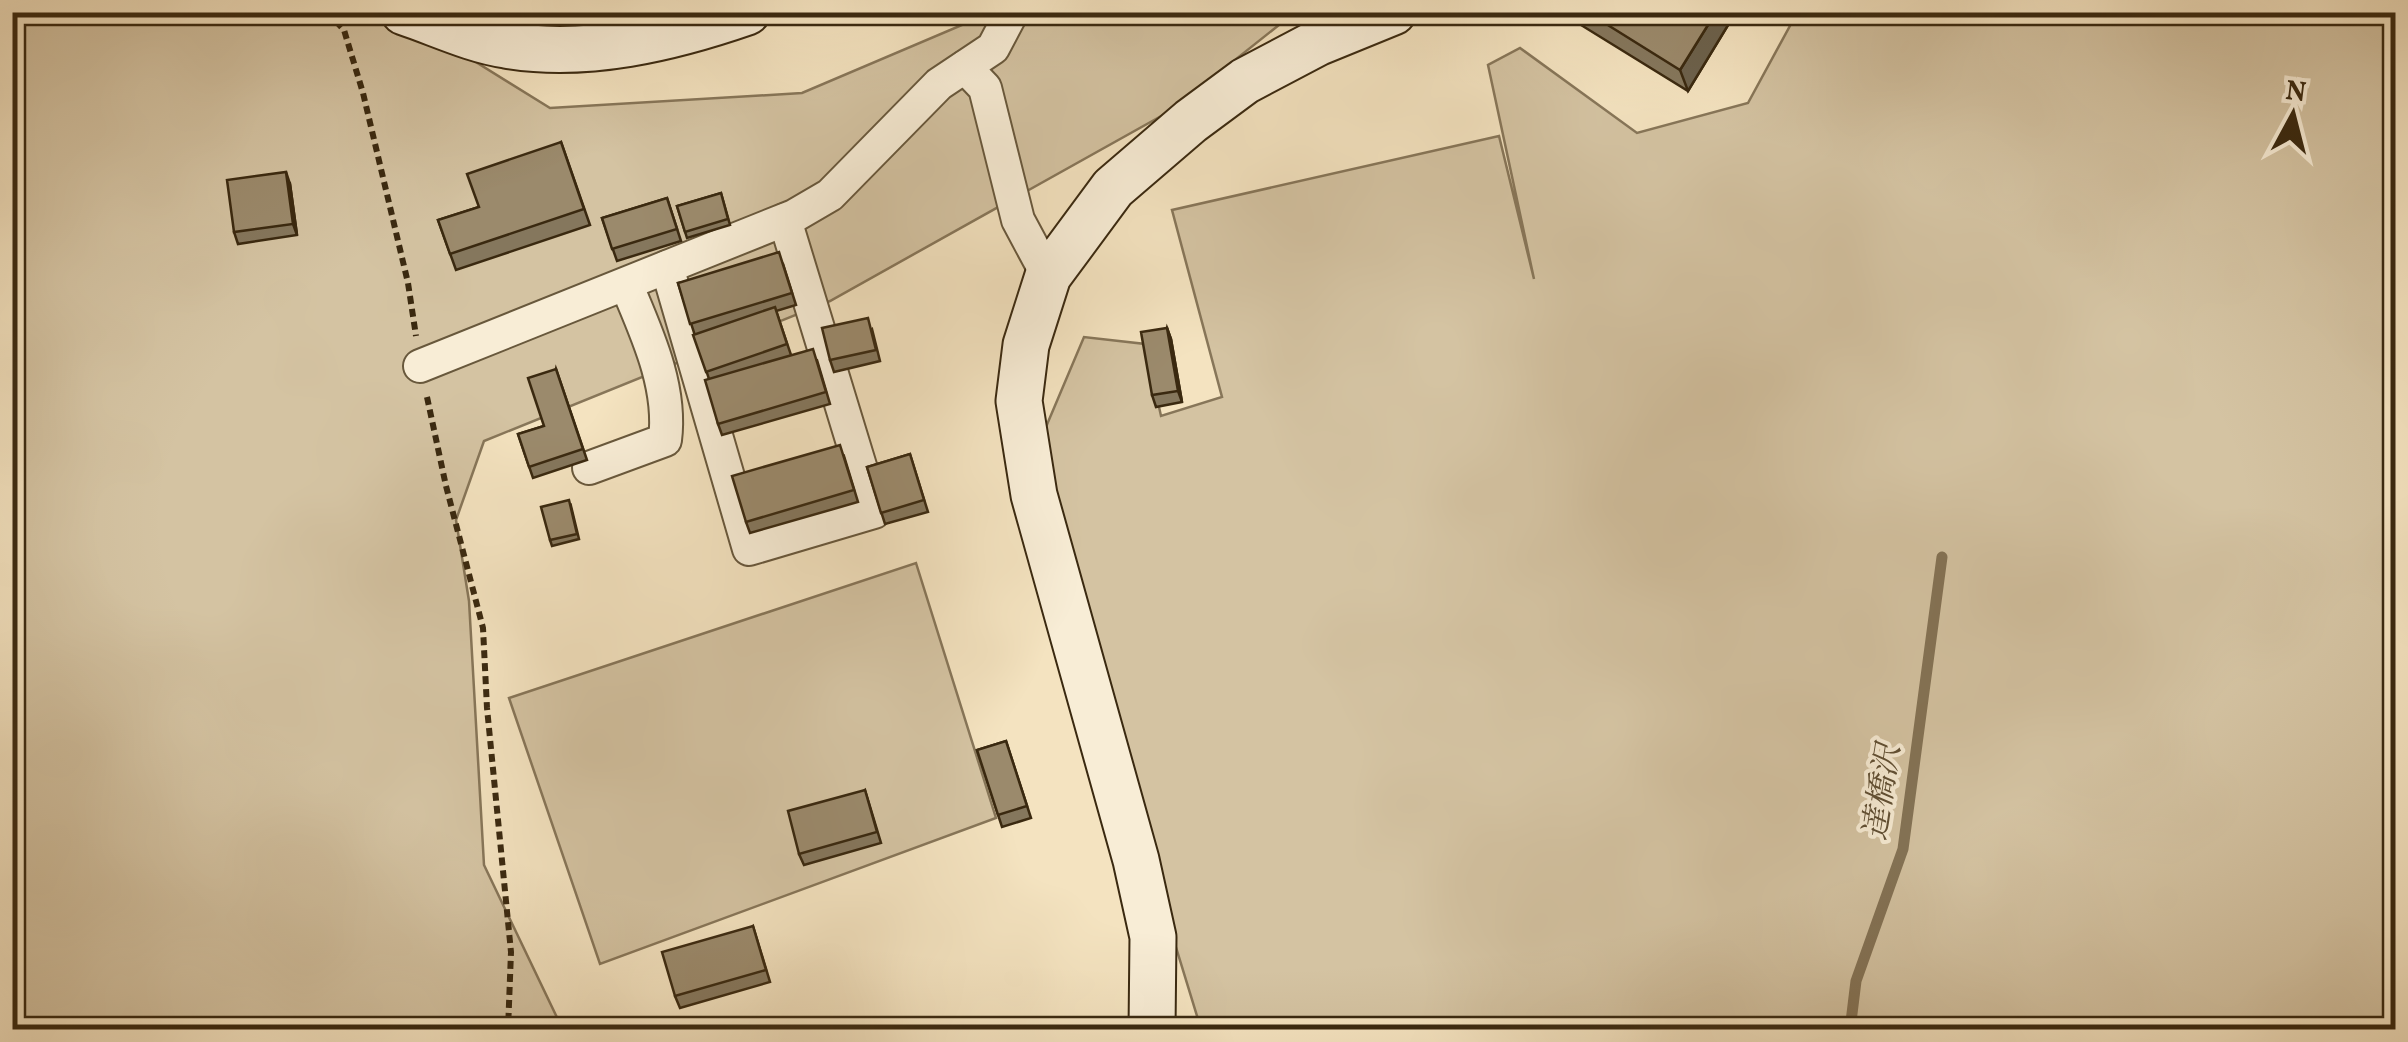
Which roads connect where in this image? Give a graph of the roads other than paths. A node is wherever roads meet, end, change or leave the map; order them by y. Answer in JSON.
{"nodes":[{"id":1,"x":404,"y":12,"type":"edge"},
{"id":2,"x":747,"y":12,"type":"edge"},
{"id":3,"x":1012,"y":12,"type":"edge"},
{"id":4,"x":1393,"y":12,"type":"edge"},
{"id":5,"x":965,"y":67,"type":"junction"},
{"id":6,"x":785,"y":220,"type":"junction"},
{"id":7,"x":667,"y":267,"type":"junction"},
{"id":8,"x":1048,"y":276,"type":"junction"},
{"id":9,"x":626,"y":284,"type":"junction"},
{"id":10,"x":420,"y":366,"type":"road end"},
{"id":11,"x":589,"y":468,"type":"dead end"},
{"id":12,"x":1152,"y":1030,"type":"edge"}],
"edges":[{"from":1,"to":2,"type":"street"},
{"from":3,"to":5,"type":"street"},
{"from":4,"to":8,"type":"street"},
{"from":5,"to":6,"type":"street"},
{"from":5,"to":8,"type":"street"},
{"from":6,"to":7,"type":"street"},
{"from":6,"to":7,"type":"street"},
{"from":7,"to":9,"type":"street"},
{"from":8,"to":12,"type":"street"},
{"from":9,"to":10,"type":"street"},
{"from":9,"to":11,"type":"street"}]}
